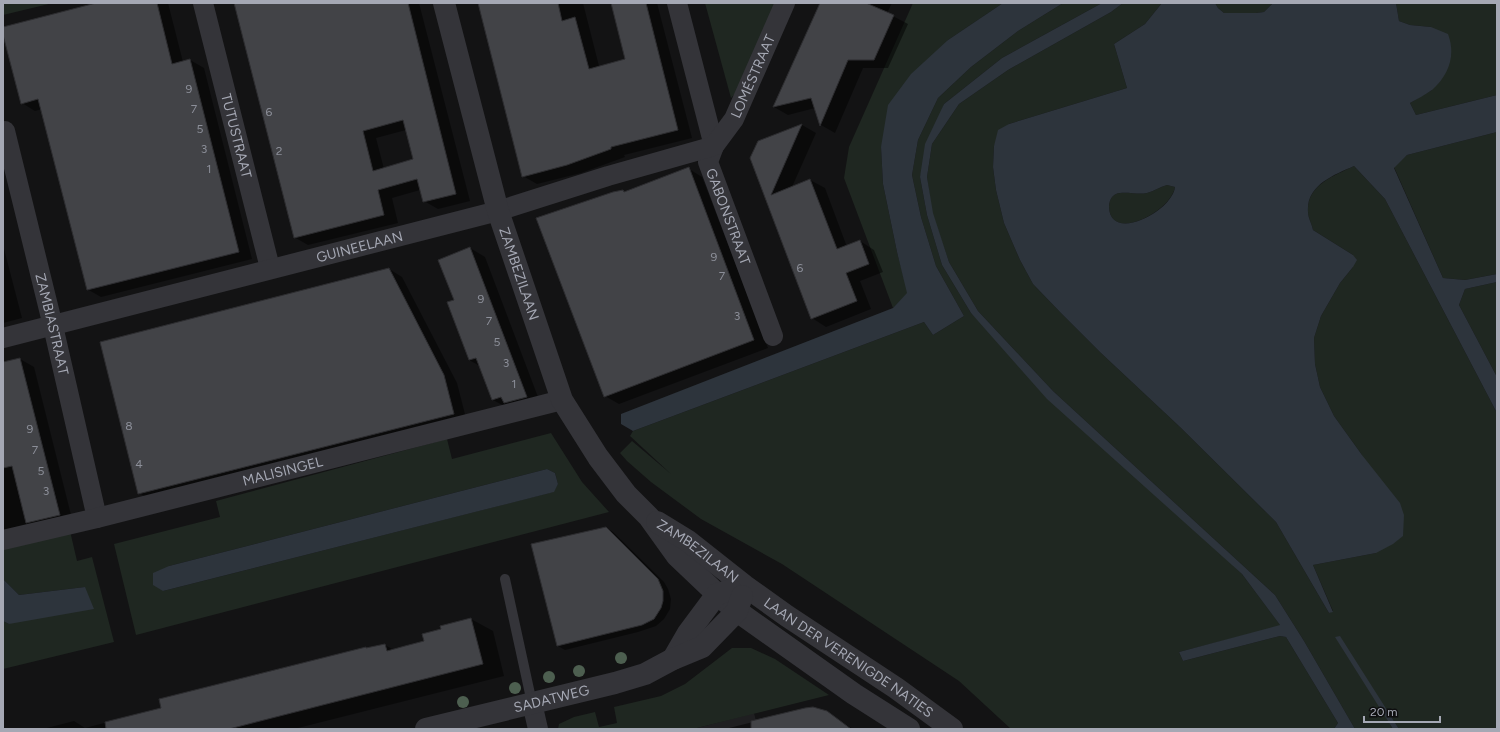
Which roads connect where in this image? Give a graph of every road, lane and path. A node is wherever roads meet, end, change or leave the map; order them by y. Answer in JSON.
{"nodes":[{"id":1,"x":203,"y":3,"type":"edge"},
{"id":2,"x":444,"y":3,"type":"edge"},
{"id":3,"x":676,"y":3,"type":"edge"},
{"id":4,"x":786,"y":3,"type":"edge"},
{"id":5,"x":4,"y":132,"type":"edge"},
{"id":6,"x":714,"y":146,"type":"junction"},
{"id":7,"x":498,"y":211,"type":"junction"},
{"id":8,"x":270,"y":268,"type":"junction"},
{"id":9,"x":53,"y":326,"type":"junction"},
{"id":10,"x":773,"y":336,"type":"dead end"},
{"id":11,"x":3,"y":338,"type":"edge"},
{"id":12,"x":562,"y":400,"type":"junction"},
{"id":13,"x":649,"y":517,"type":"junction"},
{"id":14,"x":98,"y":518,"type":"junction"},
{"id":15,"x":3,"y":540,"type":"edge"},
{"id":16,"x":505,"y":579,"type":"dead end"},
{"id":17,"x":746,"y":586,"type":"junction"},
{"id":18,"x":717,"y":594,"type":"junction"},
{"id":19,"x":737,"y":611,"type":"junction"},
{"id":20,"x":673,"y":659,"type":"junction"},
{"id":21,"x":532,"y":702,"type":"junction"},
{"id":22,"x":426,"y":729,"type":"edge"},
{"id":23,"x":538,"y":729,"type":"edge"},
{"id":24,"x":909,"y":729,"type":"edge"},
{"id":25,"x":952,"y":729,"type":"edge"}],
"edges":[{"from":1,"to":8,"type":"street","name":"TUTUSTRAAT"},
{"from":2,"to":7,"type":"street","name":"ZAMBEZILAAN"},
{"from":3,"to":6,"type":"street","name":"GABONSTRAAT"},
{"from":4,"to":6,"type":"street","name":"LOMÉSTRAAT"},
{"from":5,"to":9,"type":"street","name":"ZAMBIASTRAAT"},
{"from":6,"to":7,"type":"street","name":"GUINEELAAN"},
{"from":6,"to":10,"type":"street","name":"GABONSTRAAT"},
{"from":7,"to":8,"type":"street","name":"GUINEELAAN"},
{"from":7,"to":12,"type":"street","name":"ZAMBEZILAAN"},
{"from":8,"to":9,"type":"street","name":"GUINEELAAN"},
{"from":9,"to":11,"type":"street","name":"GUINEELAAN"},
{"from":9,"to":14,"type":"street","name":"ZAMBIASTRAAT"},
{"from":12,"to":13,"type":"street","name":"ZAMBEZILAAN"},
{"from":12,"to":14,"type":"street","name":"MALISINGEL"},
{"from":13,"to":17,"type":"street","name":"ZAMBEZILAAN"},
{"from":13,"to":18,"type":"street","name":"ZAMBEZILAAN"},
{"from":14,"to":15,"type":"street","name":"MALISINGEL"},
{"from":16,"to":21,"type":"lane"},
{"from":17,"to":18,"type":"street"},
{"from":17,"to":19,"type":"street","name":"SADATWEG"},
{"from":17,"to":25,"type":"street","name":"LAAN DER VERENIGDE NATIES"},
{"from":18,"to":19,"type":"street","name":"LAAN DER VERENIGDE NATIES"},
{"from":18,"to":20,"type":"street"},
{"from":19,"to":20,"type":"street","name":"SADATWEG"},
{"from":19,"to":24,"type":"street","name":"LAAN DER VERENIGDE NATIES"},
{"from":20,"to":21,"type":"street","name":"SADATWEG"},
{"from":21,"to":22,"type":"street","name":"SADATWEG"},
{"from":21,"to":23,"type":"street"}]}
